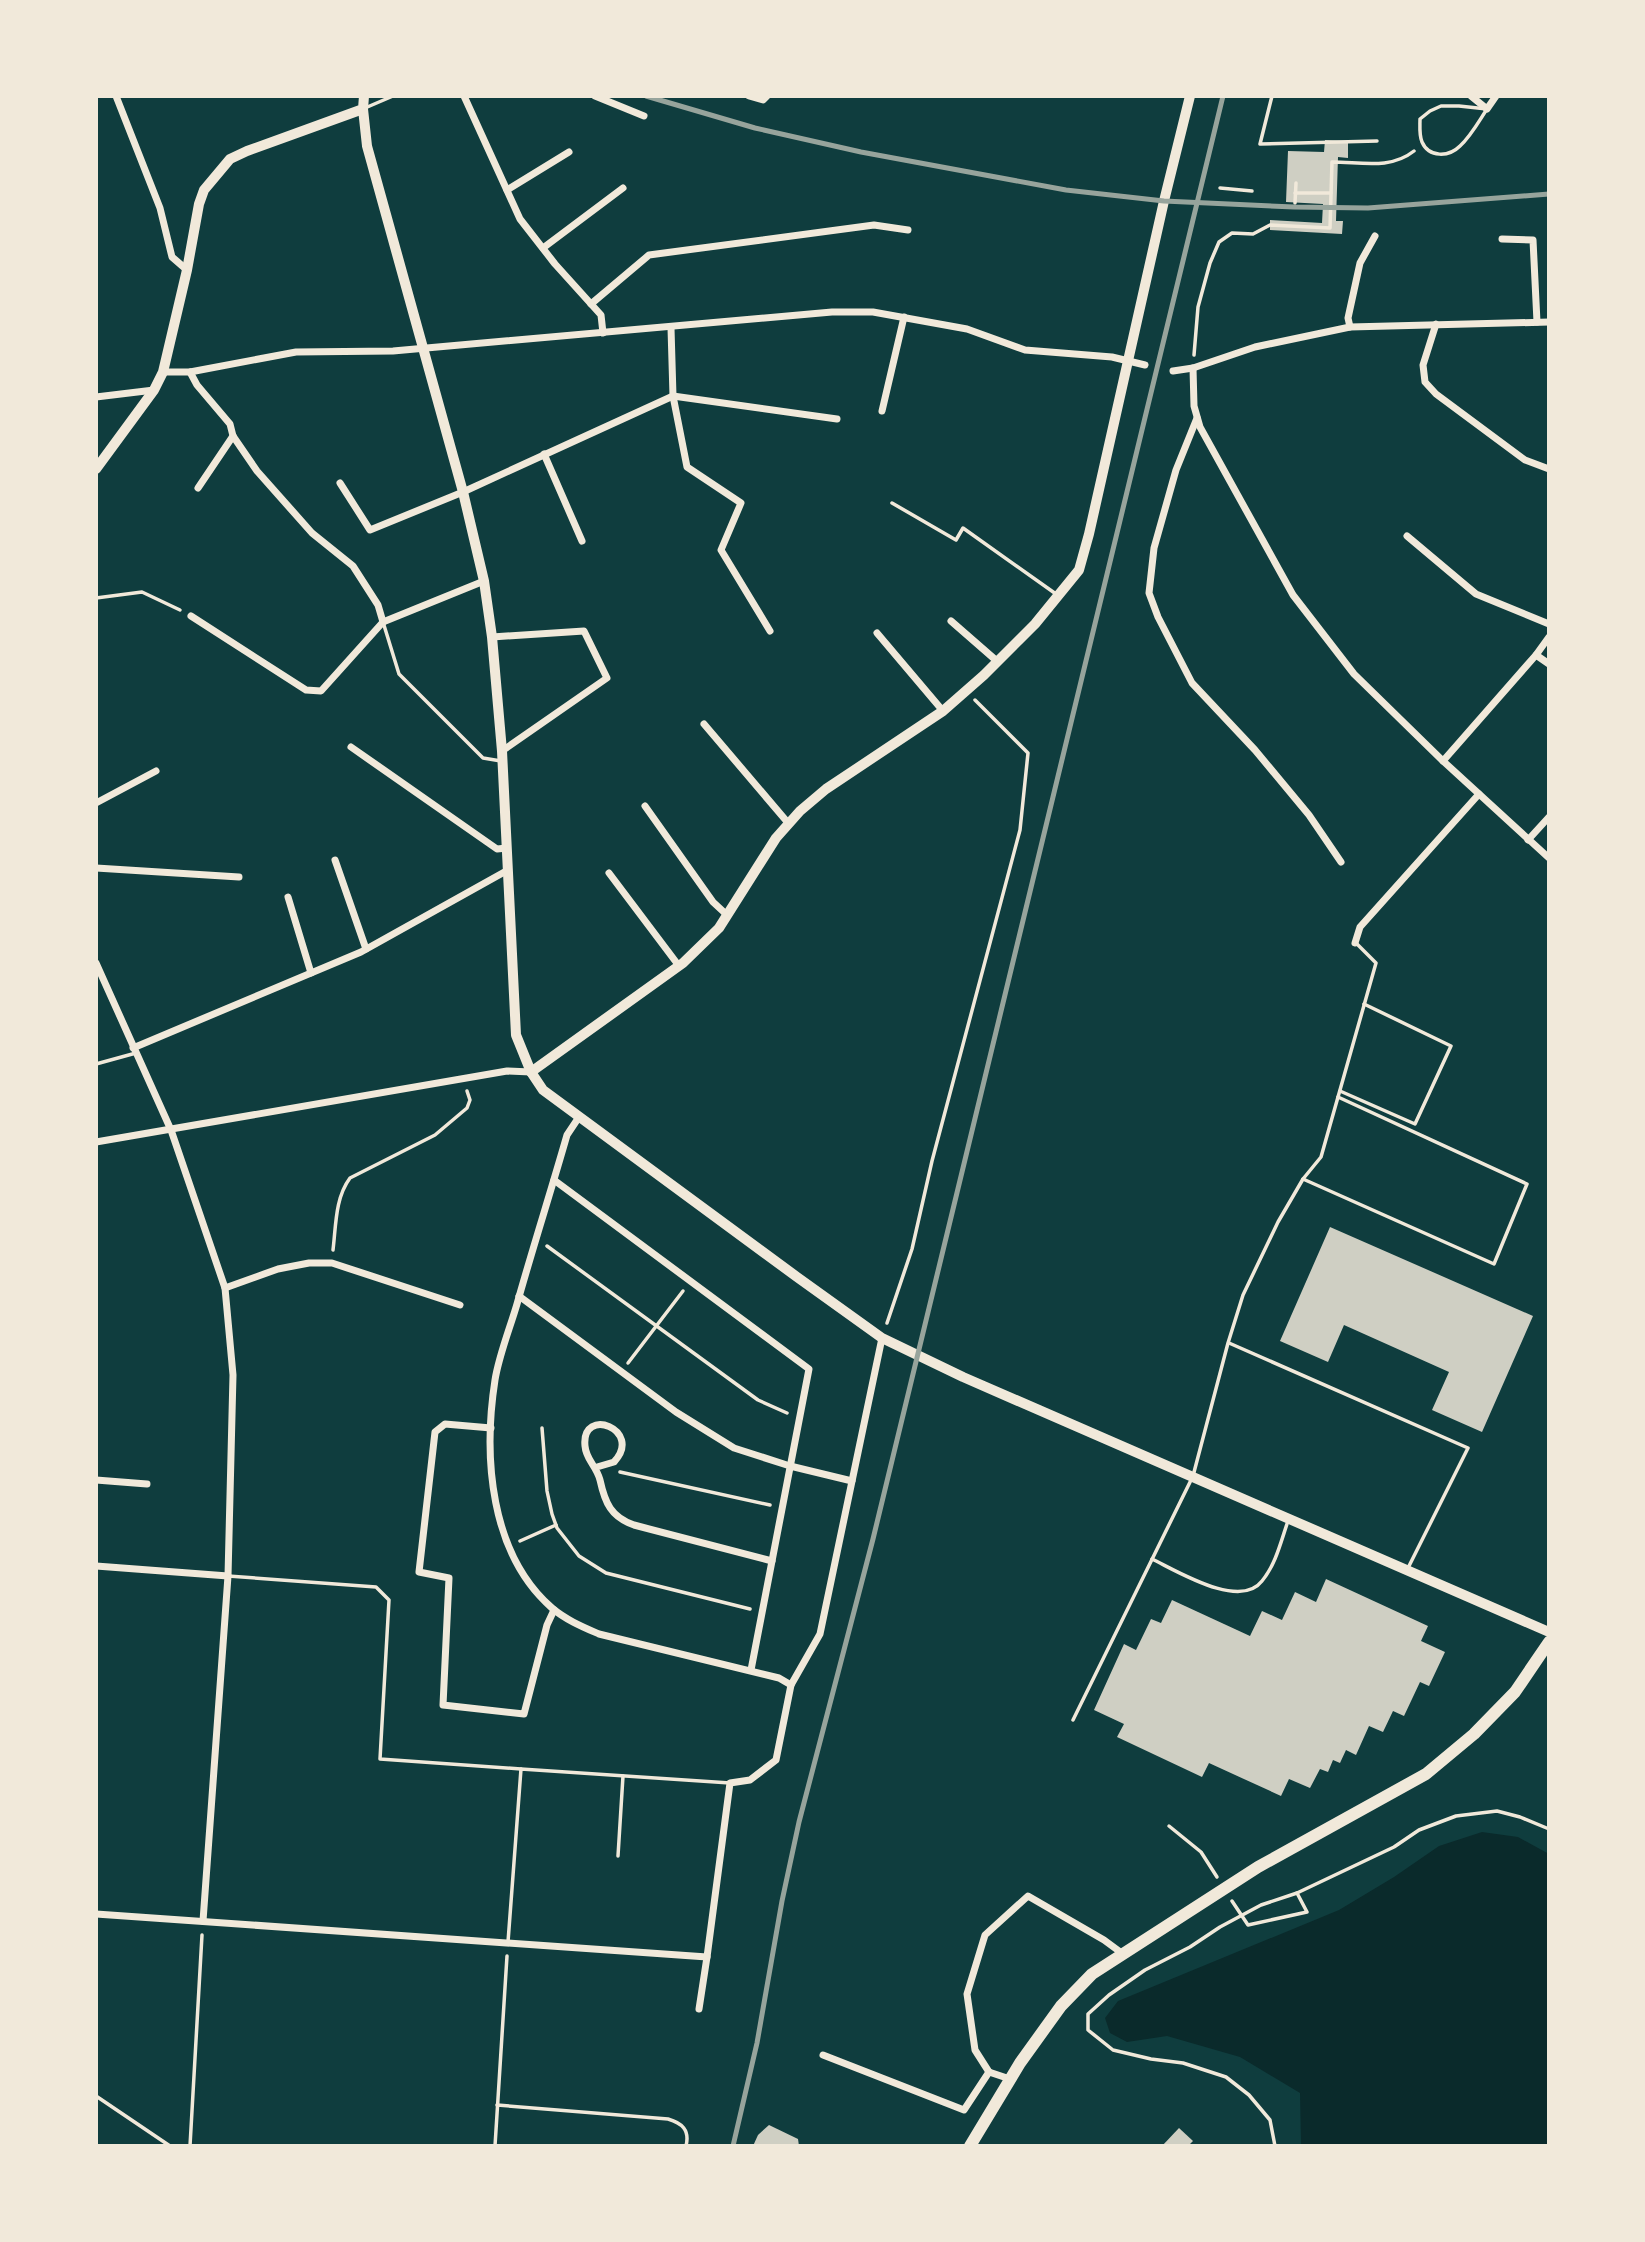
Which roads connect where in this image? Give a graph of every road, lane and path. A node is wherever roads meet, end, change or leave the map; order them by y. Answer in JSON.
{"nodes":[{"id":1,"x":116,"y":96,"type":"edge"},
{"id":2,"x":364,"y":96,"type":"edge"},
{"id":3,"x":393,"y":96,"type":"edge"},
{"id":4,"x":464,"y":96,"type":"edge"},
{"id":5,"x":595,"y":96,"type":"edge"},
{"id":6,"x":749,"y":96,"type":"edge"},
{"id":7,"x":767,"y":96,"type":"edge"},
{"id":8,"x":1190,"y":96,"type":"edge"},
{"id":9,"x":1272,"y":96,"type":"edge"},
{"id":10,"x":1471,"y":96,"type":"edge"},
{"id":11,"x":1496,"y":96,"type":"edge"},
{"id":12,"x":363,"y":109,"type":"junction"},
{"id":13,"x":1487,"y":109,"type":"junction"},
{"id":14,"x":644,"y":116,"type":"dead end"},
{"id":15,"x":1377,"y":141,"type":"dead end"},
{"id":16,"x":1423,"y":144,"type":"junction"},
{"id":17,"x":569,"y":152,"type":"dead end"},
{"id":18,"x":1296,"y":183,"type":"dead end"},
{"id":19,"x":623,"y":188,"type":"dead end"},
{"id":20,"x":1220,"y":188,"type":"dead end"},
{"id":21,"x":507,"y":190,"type":"junction"},
{"id":22,"x":1252,"y":191,"type":"dead end"},
{"id":23,"x":1298,"y":193,"type":"junction"},
{"id":24,"x":1331,"y":193,"type":"junction"},
{"id":25,"x":1295,"y":203,"type":"dead end"},
{"id":26,"x":908,"y":230,"type":"dead end"},
{"id":27,"x":1375,"y":236,"type":"dead end"},
{"id":28,"x":1502,"y":239,"type":"dead end"},
{"id":29,"x":543,"y":248,"type":"junction"},
{"id":30,"x":187,"y":270,"type":"junction"},
{"id":31,"x":591,"y":304,"type":"junction"},
{"id":32,"x":904,"y":317,"type":"junction"},
{"id":33,"x":1537,"y":322,"type":"junction"},
{"id":34,"x":1549,"y":322,"type":"edge"},
{"id":35,"x":1436,"y":324,"type":"junction"},
{"id":36,"x":1350,"y":327,"type":"junction"},
{"id":37,"x":671,"y":328,"type":"junction"},
{"id":38,"x":603,"y":333,"type":"junction"},
{"id":39,"x":423,"y":349,"type":"junction"},
{"id":40,"x":1129,"y":360,"type":"junction"},
{"id":41,"x":1145,"y":365,"type":"dead end"},
{"id":42,"x":1193,"y":368,"type":"junction"},
{"id":43,"x":1173,"y":371,"type":"dead end"},
{"id":44,"x":163,"y":372,"type":"junction"},
{"id":45,"x":190,"y":372,"type":"junction"},
{"id":46,"x":154,"y":390,"type":"junction"},
{"id":47,"x":673,"y":396,"type":"junction"},
{"id":48,"x":96,"y":397,"type":"edge"},
{"id":49,"x":882,"y":411,"type":"dead end"},
{"id":50,"x":1198,"y":418,"type":"junction"},
{"id":51,"x":837,"y":419,"type":"dead end"},
{"id":52,"x":233,"y":436,"type":"junction"},
{"id":53,"x":544,"y":454,"type":"junction"},
{"id":54,"x":96,"y":469,"type":"edge"},
{"id":55,"x":1549,"y":469,"type":"edge"},
{"id":56,"x":340,"y":483,"type":"dead end"},
{"id":57,"x":198,"y":488,"type":"dead end"},
{"id":58,"x":463,"y":492,"type":"junction"},
{"id":59,"x":892,"y":503,"type":"dead end"},
{"id":60,"x":1407,"y":536,"type":"dead end"},
{"id":61,"x":582,"y":541,"type":"dead end"},
{"id":62,"x":484,"y":581,"type":"junction"},
{"id":63,"x":1058,"y":596,"type":"junction"},
{"id":64,"x":96,"y":598,"type":"edge"},
{"id":65,"x":191,"y":616,"type":"joint"},
{"id":66,"x":951,"y":621,"type":"dead end"},
{"id":67,"x":383,"y":622,"type":"junction"},
{"id":68,"x":1549,"y":624,"type":"edge"},
{"id":69,"x":769,"y":631,"type":"dead end"},
{"id":70,"x":877,"y":633,"type":"dead end"},
{"id":71,"x":492,"y":637,"type":"junction"},
{"id":72,"x":1549,"y":638,"type":"edge"},
{"id":73,"x":1536,"y":656,"type":"junction"},
{"id":74,"x":998,"y":662,"type":"junction"},
{"id":75,"x":1549,"y":664,"type":"edge"},
{"id":76,"x":966,"y":691,"type":"junction"},
{"id":77,"x":943,"y":711,"type":"junction"},
{"id":78,"x":704,"y":724,"type":"dead end"},
{"id":79,"x":351,"y":747,"type":"dead end"},
{"id":80,"x":503,"y":756,"type":"junction"},
{"id":81,"x":1443,"y":761,"type":"junction"},
{"id":82,"x":156,"y":771,"type":"dead end"},
{"id":83,"x":1479,"y":794,"type":"junction"},
{"id":84,"x":96,"y":803,"type":"edge"},
{"id":85,"x":646,"y":806,"type":"dead end"},
{"id":86,"x":1549,"y":817,"type":"edge"},
{"id":87,"x":789,"y":824,"type":"junction"},
{"id":88,"x":1528,"y":839,"type":"junction"},
{"id":89,"x":507,"y":848,"type":"junction"},
{"id":90,"x":1549,"y":858,"type":"edge"},
{"id":91,"x":335,"y":860,"type":"dead end"},
{"id":92,"x":1340,"y":862,"type":"dead end"},
{"id":93,"x":96,"y":868,"type":"edge"},
{"id":94,"x":508,"y":870,"type":"junction"},
{"id":95,"x":609,"y":873,"type":"dead end"},
{"id":96,"x":239,"y":877,"type":"dead end"},
{"id":97,"x":288,"y":897,"type":"dead end"},
{"id":98,"x":727,"y":915,"type":"junction"},
{"id":99,"x":1355,"y":943,"type":"joint"},
{"id":100,"x":366,"y":949,"type":"junction"},
{"id":101,"x":96,"y":963,"type":"edge"},
{"id":102,"x":679,"y":966,"type":"junction"},
{"id":103,"x":311,"y":973,"type":"junction"},
{"id":104,"x":1364,"y":1004,"type":"junction"},
{"id":105,"x":134,"y":1050,"type":"junction"},
{"id":106,"x":96,"y":1064,"type":"edge"},
{"id":107,"x":531,"y":1072,"type":"junction"},
{"id":108,"x":464,"y":1079,"type":"junction"},
{"id":109,"x":1340,"y":1091,"type":"junction"},
{"id":110,"x":1338,"y":1097,"type":"junction"},
{"id":111,"x":579,"y":1117,"type":"junction"},
{"id":112,"x":171,"y":1130,"type":"junction"},
{"id":113,"x":96,"y":1142,"type":"edge"},
{"id":114,"x":1303,"y":1179,"type":"junction"},
{"id":115,"x":554,"y":1180,"type":"junction"},
{"id":116,"x":537,"y":1238,"type":"junction"},
{"id":117,"x":332,"y":1263,"type":"junction"},
{"id":118,"x":690,"y":1281,"type":"junction"},
{"id":119,"x":225,"y":1288,"type":"junction"},
{"id":120,"x":519,"y":1296,"type":"junction"},
{"id":121,"x":460,"y":1305,"type":"dead end"},
{"id":122,"x":657,"y":1326,"type":"junction"},
{"id":123,"x":882,"y":1338,"type":"junction"},
{"id":124,"x":1228,"y":1343,"type":"junction"},
{"id":125,"x":621,"y":1371,"type":"junction"},
{"id":126,"x":800,"y":1417,"type":"junction"},
{"id":127,"x":491,"y":1428,"type":"junction"},
{"id":128,"x":542,"y":1428,"type":"dead end"},
{"id":129,"x":790,"y":1466,"type":"junction"},
{"id":130,"x":597,"y":1467,"type":"junction"},
{"id":131,"x":1193,"y":1476,"type":"junction"},
{"id":132,"x":96,"y":1480,"type":"edge"},
{"id":133,"x":852,"y":1481,"type":"junction"},
{"id":134,"x":147,"y":1484,"type":"dead end"},
{"id":135,"x":782,"y":1508,"type":"junction"},
{"id":136,"x":1289,"y":1519,"type":"junction"},
{"id":137,"x":556,"y":1525,"type":"junction"},
{"id":138,"x":509,"y":1546,"type":"junction"},
{"id":139,"x":1152,"y":1559,"type":"junction"},
{"id":140,"x":772,"y":1561,"type":"junction"},
{"id":141,"x":96,"y":1566,"type":"edge"},
{"id":142,"x":1407,"y":1570,"type":"junction"},
{"id":143,"x":228,"y":1576,"type":"junction"},
{"id":144,"x":554,"y":1610,"type":"junction"},
{"id":145,"x":762,"y":1612,"type":"junction"},
{"id":146,"x":1549,"y":1632,"type":"edge"},
{"id":147,"x":1549,"y":1642,"type":"edge"},
{"id":148,"x":751,"y":1670,"type":"junction"},
{"id":149,"x":791,"y":1685,"type":"junction"},
{"id":150,"x":1073,"y":1720,"type":"dead end"},
{"id":151,"x":521,"y":1769,"type":"junction"},
{"id":152,"x":623,"y":1776,"type":"junction"},
{"id":153,"x":730,"y":1783,"type":"junction"},
{"id":154,"x":1169,"y":1826,"type":"dead end"},
{"id":155,"x":1549,"y":1829,"type":"edge"},
{"id":156,"x":1201,"y":1852,"type":"dead end"},
{"id":157,"x":618,"y":1856,"type":"dead end"},
{"id":158,"x":1297,"y":1893,"type":"junction"},
{"id":159,"x":96,"y":1914,"type":"edge"},
{"id":160,"x":203,"y":1921,"type":"junction"},
{"id":161,"x":1248,"y":1925,"type":"dead end"},
{"id":162,"x":508,"y":1944,"type":"junction"},
{"id":163,"x":1124,"y":1954,"type":"junction"},
{"id":164,"x":707,"y":1957,"type":"junction"},
{"id":165,"x":699,"y":2009,"type":"dead end"},
{"id":166,"x":823,"y":2055,"type":"dead end"},
{"id":167,"x":989,"y":2072,"type":"junction"},
{"id":168,"x":1010,"y":2079,"type":"junction"},
{"id":169,"x":96,"y":2096,"type":"edge"},
{"id":170,"x":497,"y":2105,"type":"junction"},
{"id":171,"x":170,"y":2146,"type":"edge"},
{"id":172,"x":190,"y":2146,"type":"edge"},
{"id":173,"x":495,"y":2146,"type":"edge"},
{"id":174,"x":686,"y":2146,"type":"edge"},
{"id":175,"x":970,"y":2146,"type":"edge"},
{"id":176,"x":1275,"y":2146,"type":"edge"}],
"edges":[{"from":1,"to":30,"type":"street"},
{"from":2,"to":12,"type":"street"},
{"from":3,"to":12,"type":"lane"},
{"from":4,"to":21,"type":"street"},
{"from":5,"to":14,"type":"street"},
{"from":6,"to":7,"type":"street"},
{"from":8,"to":40,"type":"street"},
{"from":9,"to":15,"type":"path"},
{"from":10,"to":13,"type":"street"},
{"from":11,"to":13,"type":"street"},
{"from":12,"to":30,"type":"street"},
{"from":12,"to":39,"type":"street"},
{"from":13,"to":16,"type":"lane"},
{"from":13,"to":16,"type":"lane"},
{"from":16,"to":24,"type":"path"},
{"from":17,"to":21,"type":"street"},
{"from":18,"to":23,"type":"path"},
{"from":19,"to":29,"type":"street"},
{"from":20,"to":22,"type":"path"},
{"from":21,"to":29,"type":"street"},
{"from":23,"to":24,"type":"path"},
{"from":23,"to":25,"type":"path"},
{"from":24,"to":42,"type":"path"},
{"from":26,"to":31,"type":"street"},
{"from":27,"to":36,"type":"street"},
{"from":28,"to":33,"type":"street"},
{"from":29,"to":31,"type":"street"},
{"from":30,"to":44,"type":"street"},
{"from":31,"to":38,"type":"street"},
{"from":32,"to":37,"type":"street"},
{"from":32,"to":40,"type":"street"},
{"from":32,"to":49,"type":"street"},
{"from":33,"to":34,"type":"street"},
{"from":33,"to":35,"type":"street"},
{"from":35,"to":36,"type":"street"},
{"from":35,"to":55,"type":"street"},
{"from":36,"to":42,"type":"street"},
{"from":37,"to":38,"type":"street"},
{"from":37,"to":47,"type":"street"},
{"from":38,"to":39,"type":"street"},
{"from":39,"to":45,"type":"street"},
{"from":39,"to":58,"type":"street"},
{"from":40,"to":41,"type":"street"},
{"from":40,"to":63,"type":"street"},
{"from":42,"to":43,"type":"street"},
{"from":42,"to":50,"type":"street"},
{"from":44,"to":45,"type":"street"},
{"from":44,"to":46,"type":"street"},
{"from":45,"to":52,"type":"street"},
{"from":46,"to":48,"type":"street"},
{"from":46,"to":54,"type":"street"},
{"from":47,"to":51,"type":"street"},
{"from":47,"to":53,"type":"street"},
{"from":47,"to":69,"type":"street"},
{"from":50,"to":81,"type":"street"},
{"from":50,"to":92,"type":"street"},
{"from":52,"to":57,"type":"street"},
{"from":52,"to":67,"type":"street"},
{"from":53,"to":58,"type":"street"},
{"from":53,"to":61,"type":"street"},
{"from":56,"to":58,"type":"street"},
{"from":58,"to":62,"type":"street"},
{"from":59,"to":63,"type":"lane"},
{"from":60,"to":68,"type":"street"},
{"from":62,"to":67,"type":"street"},
{"from":62,"to":71,"type":"street"},
{"from":63,"to":74,"type":"street"},
{"from":64,"to":65,"type":"path"},
{"from":65,"to":67,"type":"street"},
{"from":66,"to":74,"type":"street"},
{"from":67,"to":80,"type":"lane"},
{"from":70,"to":77,"type":"street"},
{"from":71,"to":80,"type":"street"},
{"from":71,"to":80,"type":"street"},
{"from":72,"to":73,"type":"street"},
{"from":73,"to":75,"type":"street"},
{"from":73,"to":81,"type":"street"},
{"from":74,"to":76,"type":"street"},
{"from":76,"to":77,"type":"street"},
{"from":76,"to":123,"type":"path"},
{"from":77,"to":87,"type":"street"},
{"from":78,"to":87,"type":"street"},
{"from":79,"to":89,"type":"street"},
{"from":80,"to":89,"type":"street"},
{"from":81,"to":83,"type":"street"},
{"from":82,"to":84,"type":"street"},
{"from":83,"to":88,"type":"street"},
{"from":83,"to":99,"type":"street"},
{"from":85,"to":98,"type":"street"},
{"from":86,"to":88,"type":"street"},
{"from":87,"to":98,"type":"street"},
{"from":88,"to":90,"type":"street"},
{"from":89,"to":94,"type":"street"},
{"from":91,"to":100,"type":"street"},
{"from":93,"to":96,"type":"street"},
{"from":94,"to":100,"type":"street"},
{"from":94,"to":107,"type":"street"},
{"from":95,"to":102,"type":"street"},
{"from":97,"to":103,"type":"street"},
{"from":98,"to":102,"type":"street"},
{"from":99,"to":104,"type":"lane"},
{"from":100,"to":103,"type":"street"},
{"from":101,"to":105,"type":"street"},
{"from":102,"to":107,"type":"street"},
{"from":103,"to":105,"type":"street"},
{"from":104,"to":109,"type":"lane"},
{"from":104,"to":109,"type":"lane"},
{"from":105,"to":106,"type":"lane"},
{"from":105,"to":112,"type":"street"},
{"from":107,"to":108,"type":"street"},
{"from":107,"to":111,"type":"street"},
{"from":108,"to":112,"type":"street"},
{"from":108,"to":117,"type":"path"},
{"from":109,"to":110,"type":"lane"},
{"from":110,"to":114,"type":"lane"},
{"from":110,"to":114,"type":"lane"},
{"from":111,"to":115,"type":"street"},
{"from":111,"to":123,"type":"street"},
{"from":112,"to":113,"type":"street"},
{"from":112,"to":119,"type":"street"},
{"from":114,"to":124,"type":"lane"},
{"from":115,"to":116,"type":"street"},
{"from":115,"to":118,"type":"street"},
{"from":116,"to":120,"type":"street"},
{"from":116,"to":122,"type":"path"},
{"from":117,"to":119,"type":"street"},
{"from":117,"to":121,"type":"street"},
{"from":118,"to":122,"type":"path"},
{"from":118,"to":126,"type":"street"},
{"from":119,"to":143,"type":"street"},
{"from":120,"to":125,"type":"street"},
{"from":120,"to":127,"type":"street"},
{"from":122,"to":125,"type":"path"},
{"from":122,"to":126,"type":"path"},
{"from":123,"to":131,"type":"street"},
{"from":123,"to":133,"type":"street"},
{"from":124,"to":131,"type":"lane"},
{"from":124,"to":142,"type":"lane"},
{"from":125,"to":129,"type":"street"},
{"from":126,"to":129,"type":"street"},
{"from":127,"to":138,"type":"street"},
{"from":127,"to":144,"type":"street"},
{"from":128,"to":137,"type":"path"},
{"from":129,"to":133,"type":"street"},
{"from":129,"to":135,"type":"street"},
{"from":130,"to":130,"type":"street"},
{"from":130,"to":135,"type":"path"},
{"from":130,"to":140,"type":"street"},
{"from":131,"to":136,"type":"street"},
{"from":131,"to":139,"type":"lane"},
{"from":132,"to":134,"type":"street"},
{"from":133,"to":149,"type":"street"},
{"from":135,"to":140,"type":"street"},
{"from":136,"to":139,"type":"lane"},
{"from":136,"to":142,"type":"street"},
{"from":137,"to":138,"type":"path"},
{"from":137,"to":145,"type":"path"},
{"from":138,"to":144,"type":"street"},
{"from":139,"to":150,"type":"lane"},
{"from":140,"to":145,"type":"street"},
{"from":141,"to":143,"type":"street"},
{"from":142,"to":146,"type":"street"},
{"from":143,"to":151,"type":"lane"},
{"from":143,"to":160,"type":"street"},
{"from":144,"to":148,"type":"street"},
{"from":145,"to":148,"type":"street"},
{"from":147,"to":163,"type":"main road"},
{"from":148,"to":149,"type":"street"},
{"from":149,"to":153,"type":"street"},
{"from":151,"to":152,"type":"lane"},
{"from":151,"to":162,"type":"lane"},
{"from":152,"to":153,"type":"lane"},
{"from":152,"to":157,"type":"lane"},
{"from":153,"to":164,"type":"street"},
{"from":154,"to":156,"type":"path"},
{"from":155,"to":158,"type":"path"},
{"from":158,"to":161,"type":"path"},
{"from":158,"to":176,"type":"path"},
{"from":159,"to":160,"type":"street"},
{"from":160,"to":162,"type":"street"},
{"from":160,"to":172,"type":"path"},
{"from":162,"to":164,"type":"street"},
{"from":162,"to":170,"type":"path"},
{"from":163,"to":167,"type":"street"},
{"from":163,"to":168,"type":"main road"},
{"from":164,"to":165,"type":"street"},
{"from":166,"to":167,"type":"street"},
{"from":167,"to":168,"type":"street"},
{"from":168,"to":175,"type":"main road"},
{"from":169,"to":171,"type":"path"},
{"from":170,"to":173,"type":"path"},
{"from":170,"to":174,"type":"path"}]}
